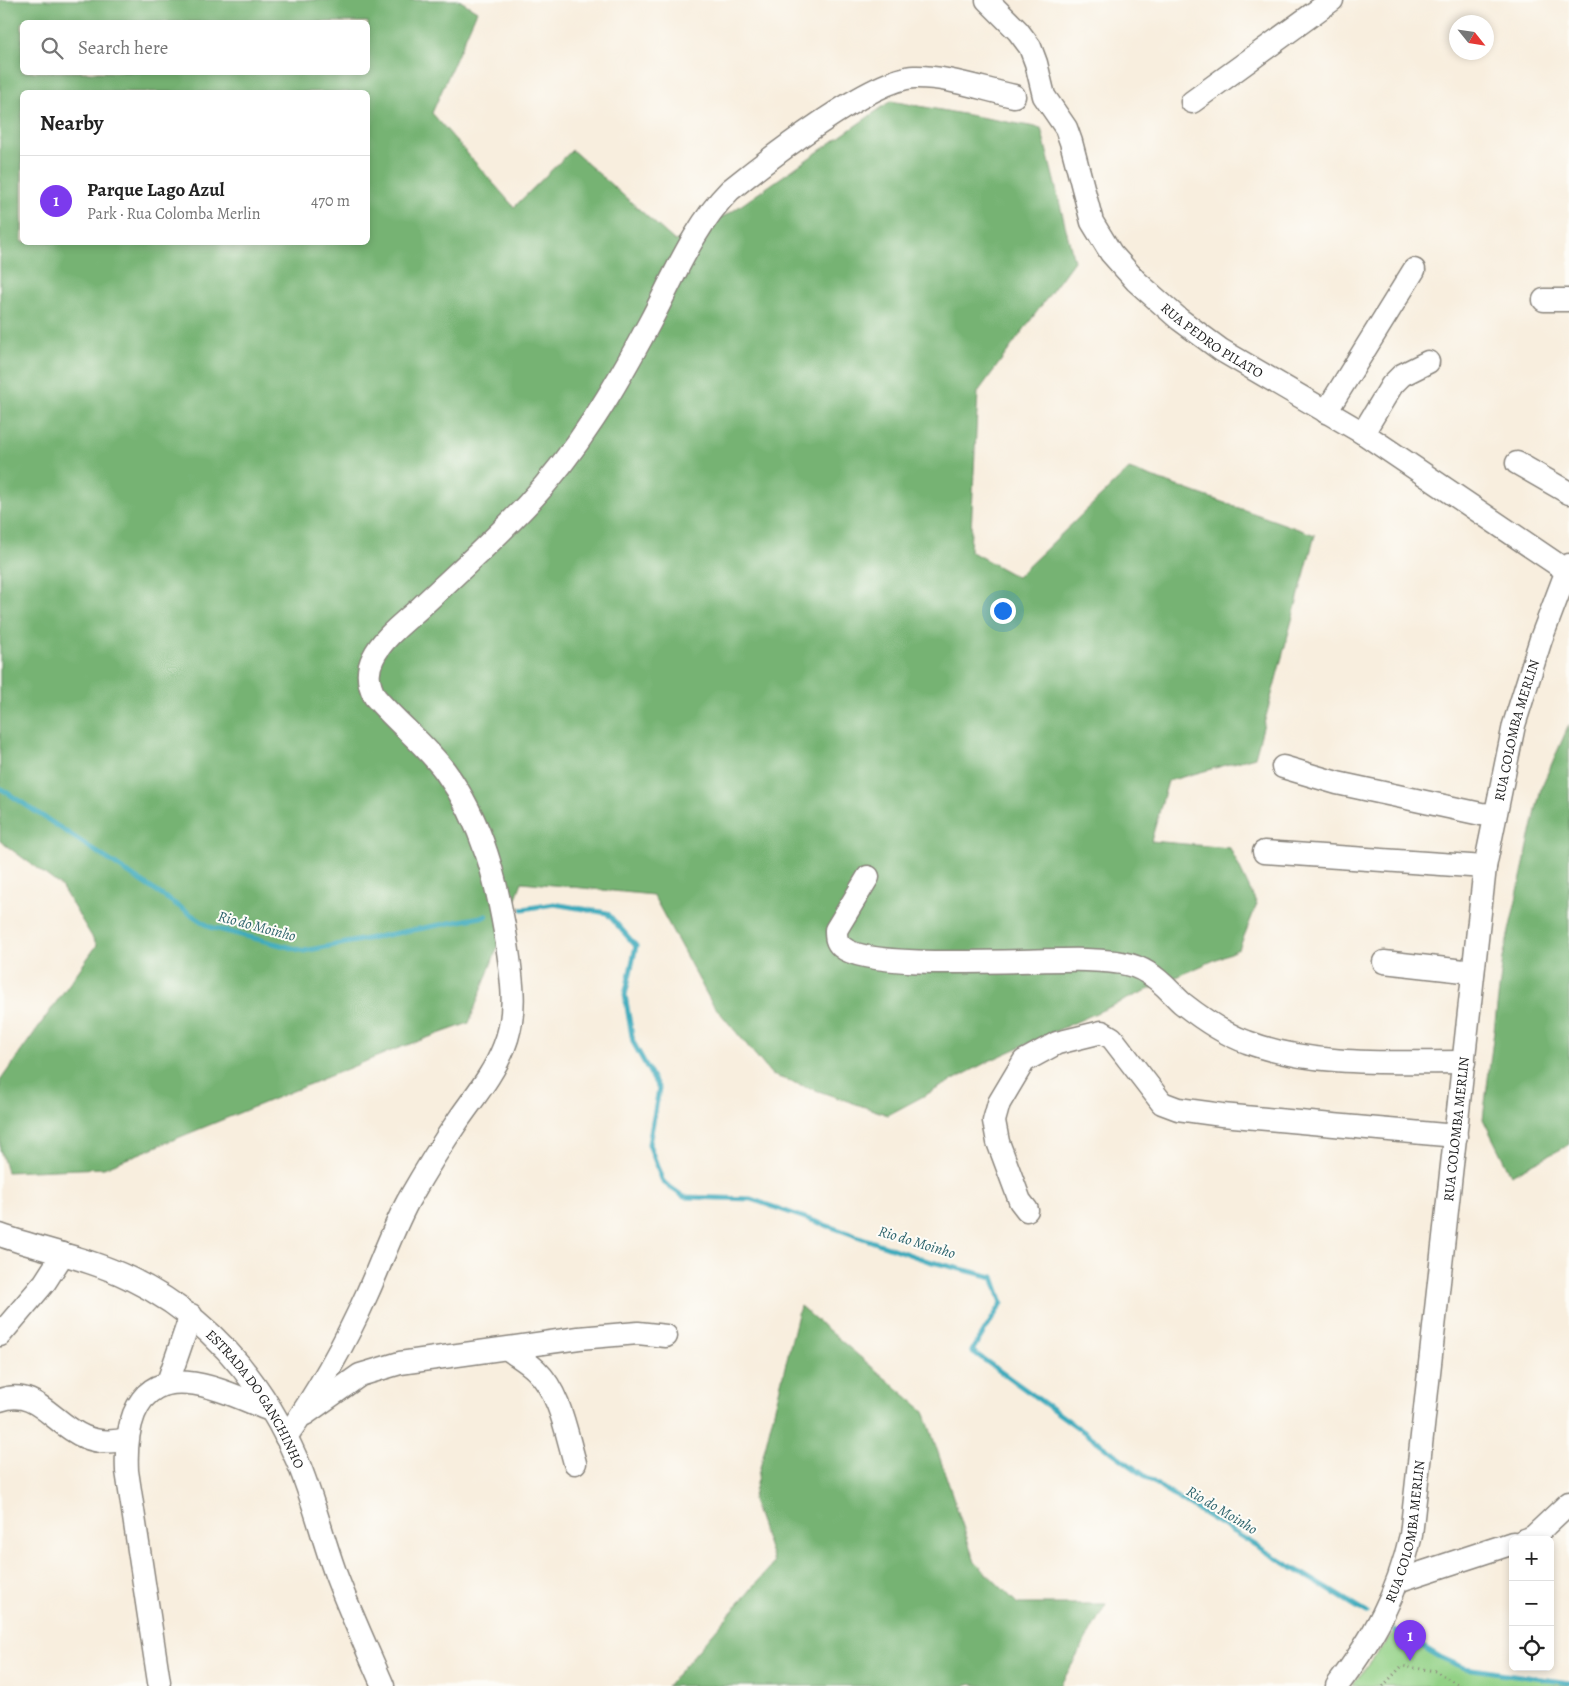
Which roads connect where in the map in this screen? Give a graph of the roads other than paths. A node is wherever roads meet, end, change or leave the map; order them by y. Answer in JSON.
{"nodes":[{"id":1,"x":987,"y":0,"type":"edge"},
{"id":2,"x":1332,"y":0,"type":"edge"},
{"id":3,"x":1014,"y":96,"type":"dead end"},
{"id":4,"x":1192,"y":102,"type":"dead end"},
{"id":5,"x":1414,"y":270,"type":"dead end"},
{"id":6,"x":1544,"y":300,"type":"dead end"},
{"id":7,"x":1569,"y":300,"type":"edge"},
{"id":8,"x":1428,"y":362,"type":"dead end"},
{"id":9,"x":1326,"y":412,"type":"junction"},
{"id":10,"x":1364,"y":432,"type":"junction"},
{"id":11,"x":1517,"y":463,"type":"dead end"},
{"id":12,"x":1569,"y":493,"type":"edge"},
{"id":13,"x":1568,"y":568,"type":"edge"},
{"id":14,"x":1283,"y":767,"type":"dead end"},
{"id":15,"x":1494,"y":815,"type":"junction"},
{"id":16,"x":1264,"y":852,"type":"dead end"},
{"id":17,"x":1485,"y":868,"type":"junction"},
{"id":18,"x":868,"y":877,"type":"dead end"},
{"id":19,"x":1384,"y":962,"type":"dead end"},
{"id":20,"x":1474,"y":972,"type":"junction"},
{"id":21,"x":1464,"y":1062,"type":"junction"},
{"id":22,"x":1456,"y":1136,"type":"junction"},
{"id":23,"x":1027,"y":1210,"type":"dead end"},
{"id":24,"x":0,"y":1234,"type":"edge"},
{"id":25,"x":63,"y":1254,"type":"junction"},
{"id":26,"x":191,"y":1315,"type":"junction"},
{"id":27,"x":0,"y":1335,"type":"edge"},
{"id":28,"x":666,"y":1336,"type":"dead end"},
{"id":29,"x":508,"y":1349,"type":"junction"},
{"id":30,"x":168,"y":1382,"type":"junction"},
{"id":31,"x":0,"y":1400,"type":"edge"},
{"id":32,"x":270,"y":1410,"type":"junction"},
{"id":33,"x":300,"y":1417,"type":"junction"},
{"id":34,"x":286,"y":1437,"type":"junction"},
{"id":35,"x":127,"y":1439,"type":"junction"},
{"id":36,"x":575,"y":1463,"type":"dead end"},
{"id":37,"x":1569,"y":1503,"type":"edge"},
{"id":38,"x":1533,"y":1536,"type":"edge"},
{"id":39,"x":1509,"y":1544,"type":"edge"},
{"id":40,"x":1400,"y":1580,"type":"junction"},
{"id":41,"x":160,"y":1682,"type":"dead end"},
{"id":42,"x":383,"y":1686,"type":"edge"},
{"id":43,"x":1337,"y":1686,"type":"edge"}],
"edges":[{"from":1,"to":9,"type":"street","name":"RUA PEDRO PILATO"},
{"from":2,"to":4,"type":"street"},
{"from":3,"to":33,"type":"street"},
{"from":5,"to":9,"type":"street"},
{"from":6,"to":7,"type":"street"},
{"from":8,"to":10,"type":"street"},
{"from":9,"to":10,"type":"street","name":"RUA PEDRO PILATO"},
{"from":10,"to":13,"type":"street","name":"RUA PEDRO PILATO"},
{"from":11,"to":12,"type":"street"},
{"from":13,"to":15,"type":"street","name":"RUA COLOMBA MERLIN"},
{"from":14,"to":15,"type":"street"},
{"from":15,"to":17,"type":"street","name":"RUA COLOMBA MERLIN"},
{"from":16,"to":17,"type":"street"},
{"from":17,"to":20,"type":"street","name":"RUA COLOMBA MERLIN"},
{"from":18,"to":21,"type":"street"},
{"from":19,"to":20,"type":"street"},
{"from":20,"to":21,"type":"street","name":"RUA COLOMBA MERLIN"},
{"from":21,"to":22,"type":"street","name":"RUA COLOMBA MERLIN"},
{"from":22,"to":23,"type":"street"},
{"from":22,"to":40,"type":"street","name":"RUA COLOMBA MERLIN"},
{"from":24,"to":25,"type":"street","name":"ESTRADA DO GANCHINHO"},
{"from":25,"to":26,"type":"street","name":"ESTRADA DO GANCHINHO"},
{"from":25,"to":27,"type":"street"},
{"from":26,"to":30,"type":"street"},
{"from":26,"to":32,"type":"street","name":"ESTRADA DO GANCHINHO"},
{"from":28,"to":29,"type":"street"},
{"from":29,"to":33,"type":"street"},
{"from":29,"to":36,"type":"street"},
{"from":30,"to":32,"type":"street"},
{"from":30,"to":35,"type":"street"},
{"from":31,"to":35,"type":"street"},
{"from":32,"to":34,"type":"street","name":"ESTRADA DO GANCHINHO"},
{"from":33,"to":34,"type":"street"},
{"from":34,"to":42,"type":"street","name":"ESTRADA DO GANCHINHO"},
{"from":35,"to":41,"type":"street"},
{"from":37,"to":38,"type":"street"},
{"from":39,"to":40,"type":"street"},
{"from":40,"to":43,"type":"street","name":"RUA COLOMBA MERLIN"}]}
